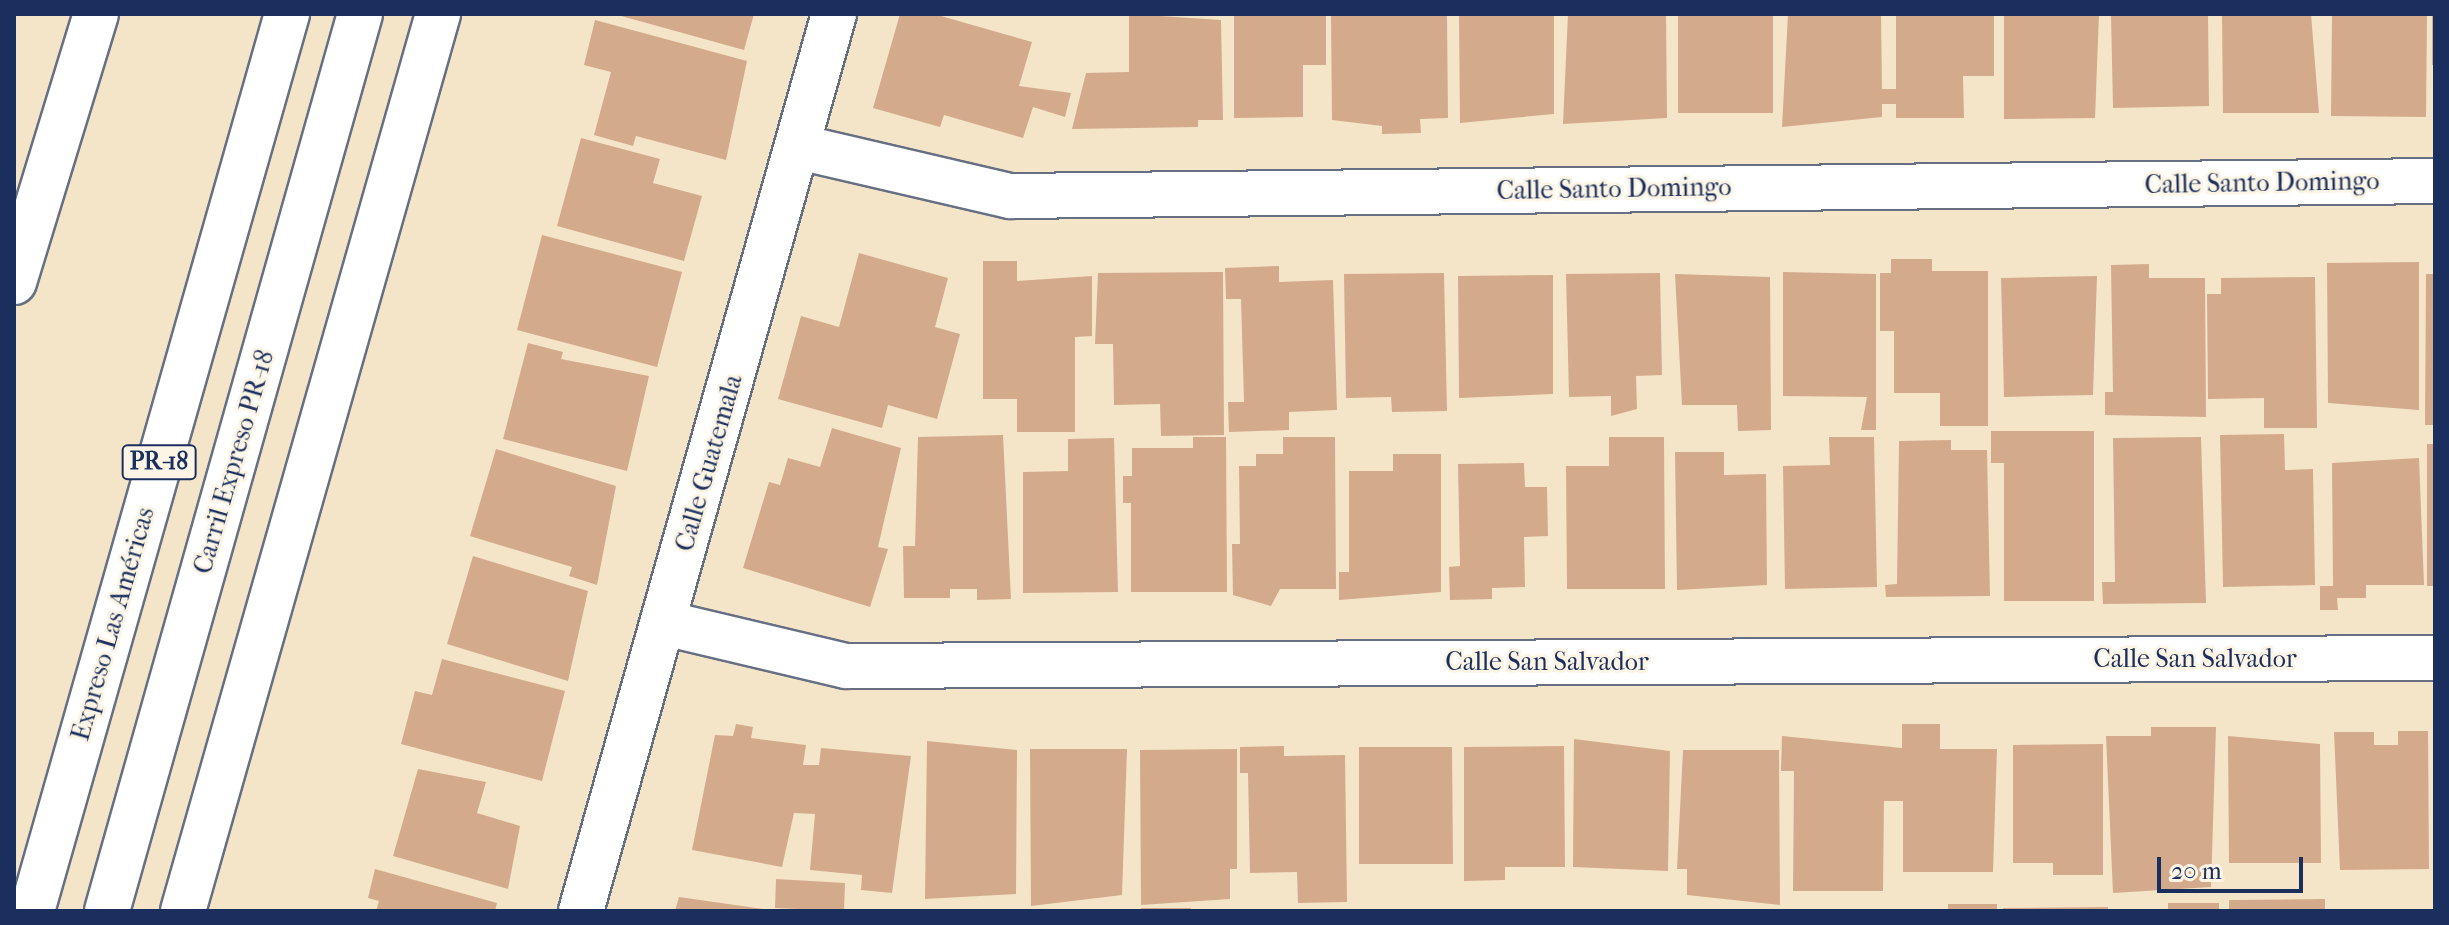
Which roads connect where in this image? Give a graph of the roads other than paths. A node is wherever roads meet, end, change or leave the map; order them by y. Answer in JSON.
{"nodes":[{"id":1,"x":96,"y":14,"type":"edge"},
{"id":2,"x":287,"y":14,"type":"edge"},
{"id":3,"x":360,"y":14,"type":"edge"},
{"id":4,"x":438,"y":14,"type":"edge"},
{"id":5,"x":834,"y":14,"type":"edge"},
{"id":6,"x":799,"y":147,"type":"junction"},
{"id":7,"x":2435,"y":181,"type":"edge"},
{"id":8,"x":14,"y":282,"type":"edge"},
{"id":9,"x":664,"y":623,"type":"junction"},
{"id":10,"x":2435,"y":658,"type":"edge"},
{"id":11,"x":32,"y":911,"type":"edge"},
{"id":12,"x":107,"y":911,"type":"edge"},
{"id":13,"x":183,"y":911,"type":"edge"},
{"id":14,"x":581,"y":911,"type":"edge"}],
"edges":[{"from":1,"to":8,"type":"main road"},
{"from":2,"to":11,"type":"main road","name":"Expreso Las Américas","number":"PR-18"},
{"from":3,"to":12,"type":"main road","name":"Carril Expreso PR-18"},
{"from":4,"to":13,"type":"main road"},
{"from":5,"to":6,"type":"main road","name":"Calle Guatemala"},
{"from":6,"to":7,"type":"main road","name":"Calle Santo Domingo"},
{"from":6,"to":9,"type":"main road","name":"Calle Guatemala"},
{"from":9,"to":10,"type":"main road","name":"Calle San Salvador"},
{"from":9,"to":14,"type":"main road","name":"Calle Guatemala"}]}
